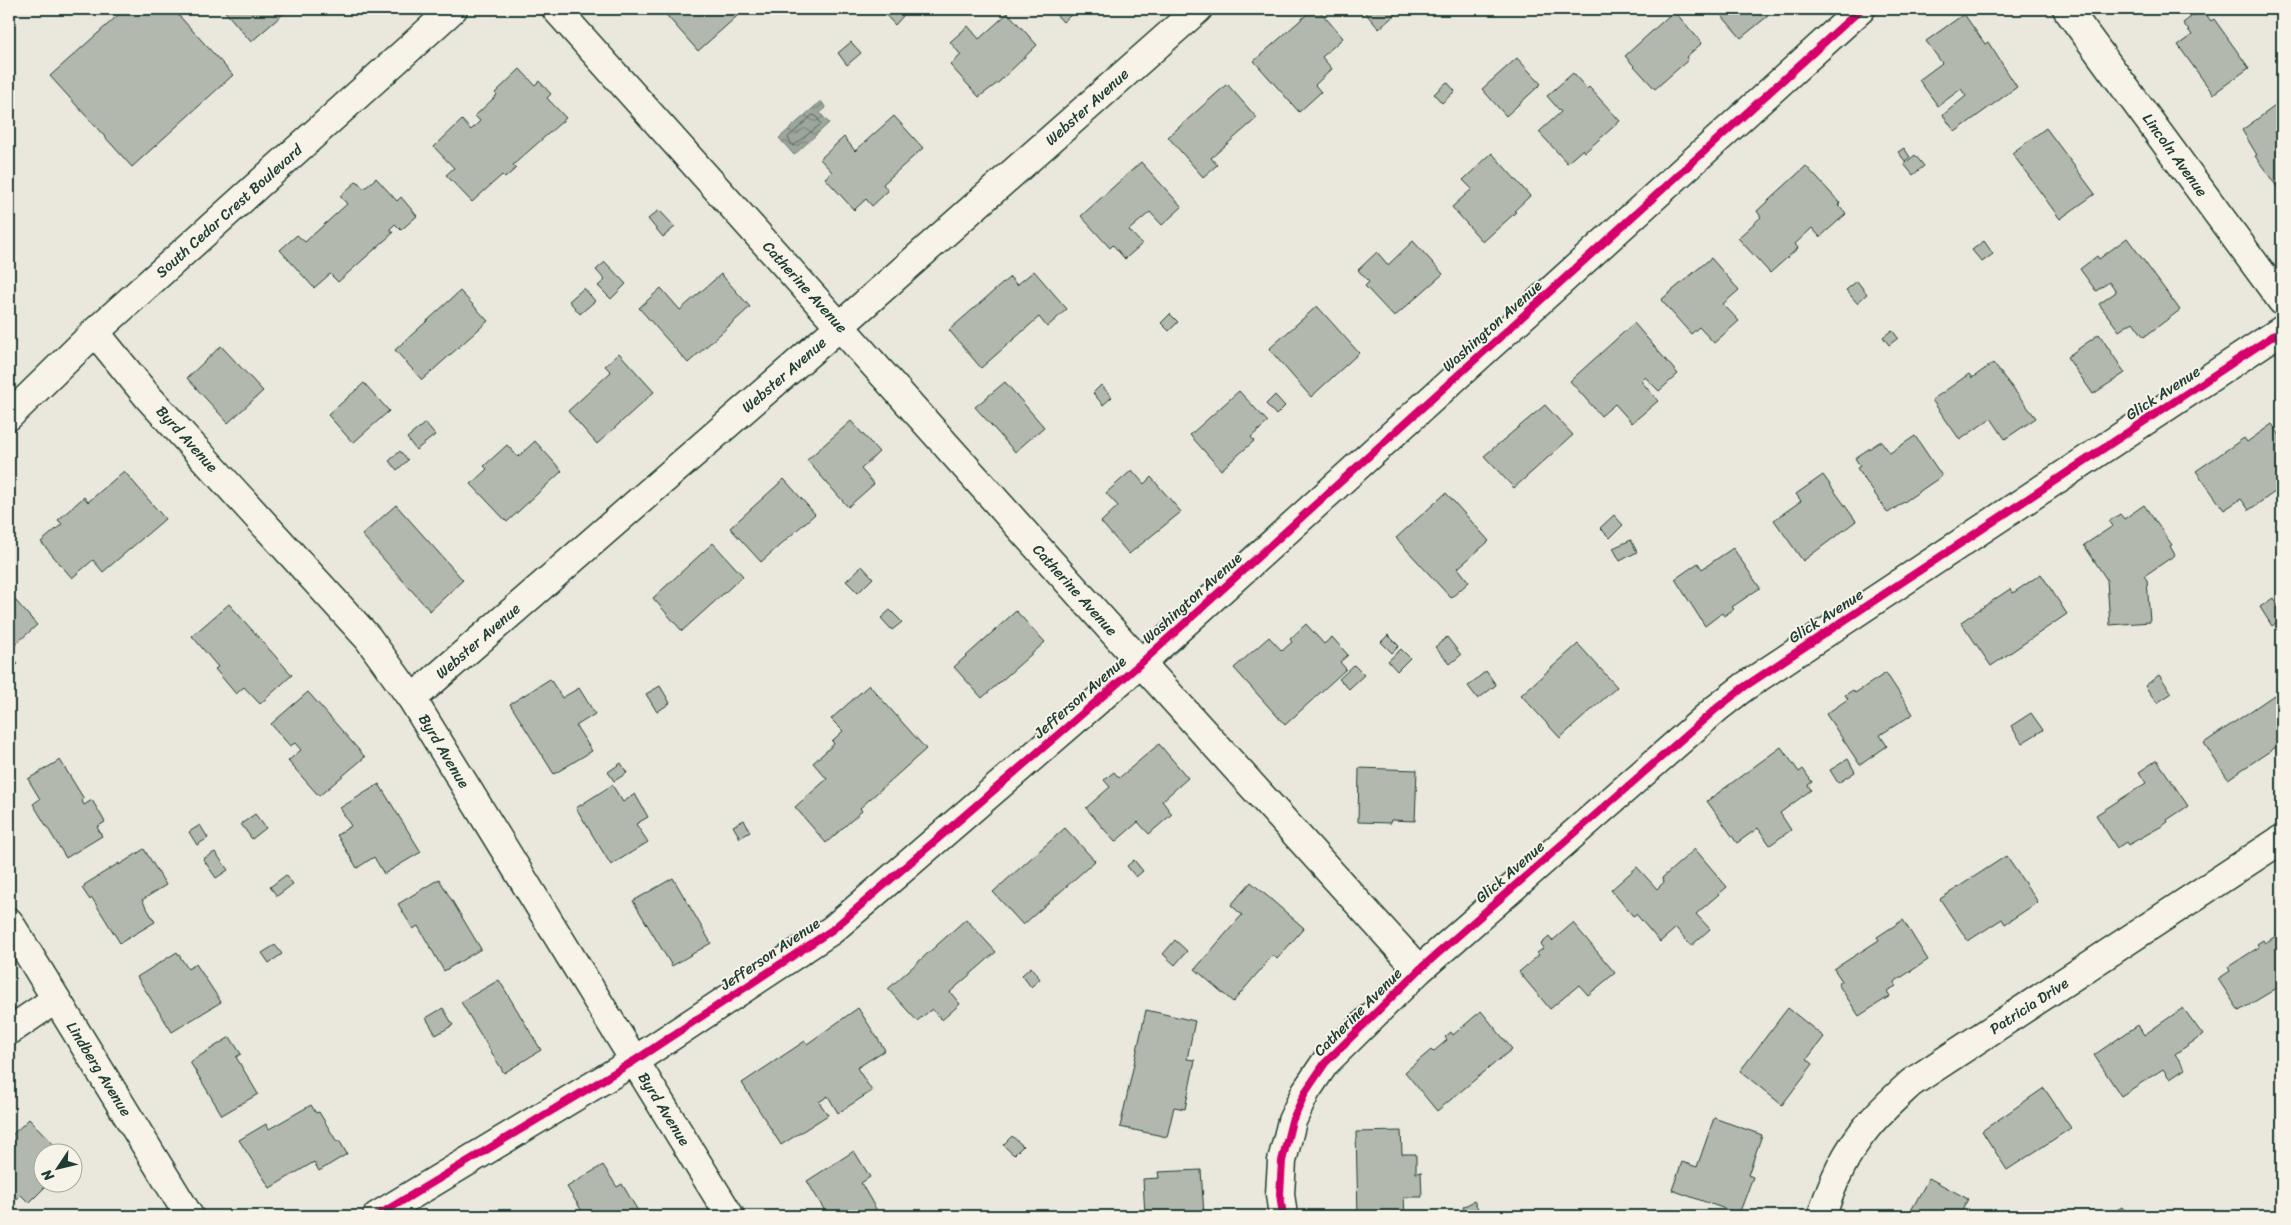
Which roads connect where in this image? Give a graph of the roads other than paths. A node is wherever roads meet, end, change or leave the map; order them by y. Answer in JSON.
{"nodes":[{"id":1,"x":453,"y":9,"type":"edge"},
{"id":2,"x":556,"y":9,"type":"edge"},
{"id":3,"x":1198,"y":9,"type":"edge"},
{"id":4,"x":1861,"y":9,"type":"edge"},
{"id":5,"x":2067,"y":9,"type":"edge"},
{"id":6,"x":2282,"y":300,"type":"edge"},
{"id":7,"x":840,"y":326,"type":"junction"},
{"id":8,"x":2282,"y":330,"type":"edge"},
{"id":9,"x":95,"y":332,"type":"junction"},
{"id":10,"x":9,"y":416,"type":"edge"},
{"id":11,"x":1141,"y":663,"type":"junction"},
{"id":12,"x":412,"y":699,"type":"junction"},
{"id":13,"x":2282,"y":839,"type":"edge"},
{"id":14,"x":9,"y":922,"type":"edge"},
{"id":15,"x":1419,"y":970,"type":"junction"},
{"id":16,"x":56,"y":998,"type":"junction"},
{"id":17,"x":9,"y":1031,"type":"edge"},
{"id":18,"x":634,"y":1061,"type":"junction"},
{"id":19,"x":189,"y":1216,"type":"edge"},
{"id":20,"x":377,"y":1216,"type":"edge"},
{"id":21,"x":730,"y":1216,"type":"edge"},
{"id":22,"x":1283,"y":1216,"type":"edge"},
{"id":23,"x":1822,"y":1216,"type":"edge"}],
"edges":[{"from":1,"to":9,"type":"street","name":"South Cedar Crest Boulevard"},
{"from":2,"to":7,"type":"street","name":"Catherine Avenue"},
{"from":3,"to":7,"type":"street","name":"Webster Avenue"},
{"from":4,"to":11,"type":"street","name":"Washington Avenue"},
{"from":5,"to":6,"type":"street","name":"Lincoln Avenue"},
{"from":7,"to":11,"type":"street","name":"Catherine Avenue"},
{"from":7,"to":12,"type":"street","name":"Webster Avenue"},
{"from":8,"to":15,"type":"street","name":"Glick Avenue"},
{"from":9,"to":10,"type":"street","name":"South Cedar Crest Boulevard"},
{"from":9,"to":12,"type":"street","name":"Byrd Avenue"},
{"from":11,"to":15,"type":"street","name":"Catherine Avenue"},
{"from":11,"to":18,"type":"street","name":"Jefferson Avenue"},
{"from":12,"to":18,"type":"street","name":"Byrd Avenue"},
{"from":13,"to":23,"type":"street","name":"Patricia Drive"},
{"from":14,"to":16,"type":"street","name":"Lindberg Avenue"},
{"from":15,"to":22,"type":"street","name":"Catherine Avenue"},
{"from":16,"to":17,"type":"street"},
{"from":16,"to":19,"type":"street","name":"Lindberg Avenue"},
{"from":18,"to":20,"type":"street","name":"Jefferson Avenue"},
{"from":18,"to":21,"type":"street","name":"Byrd Avenue"}]}
